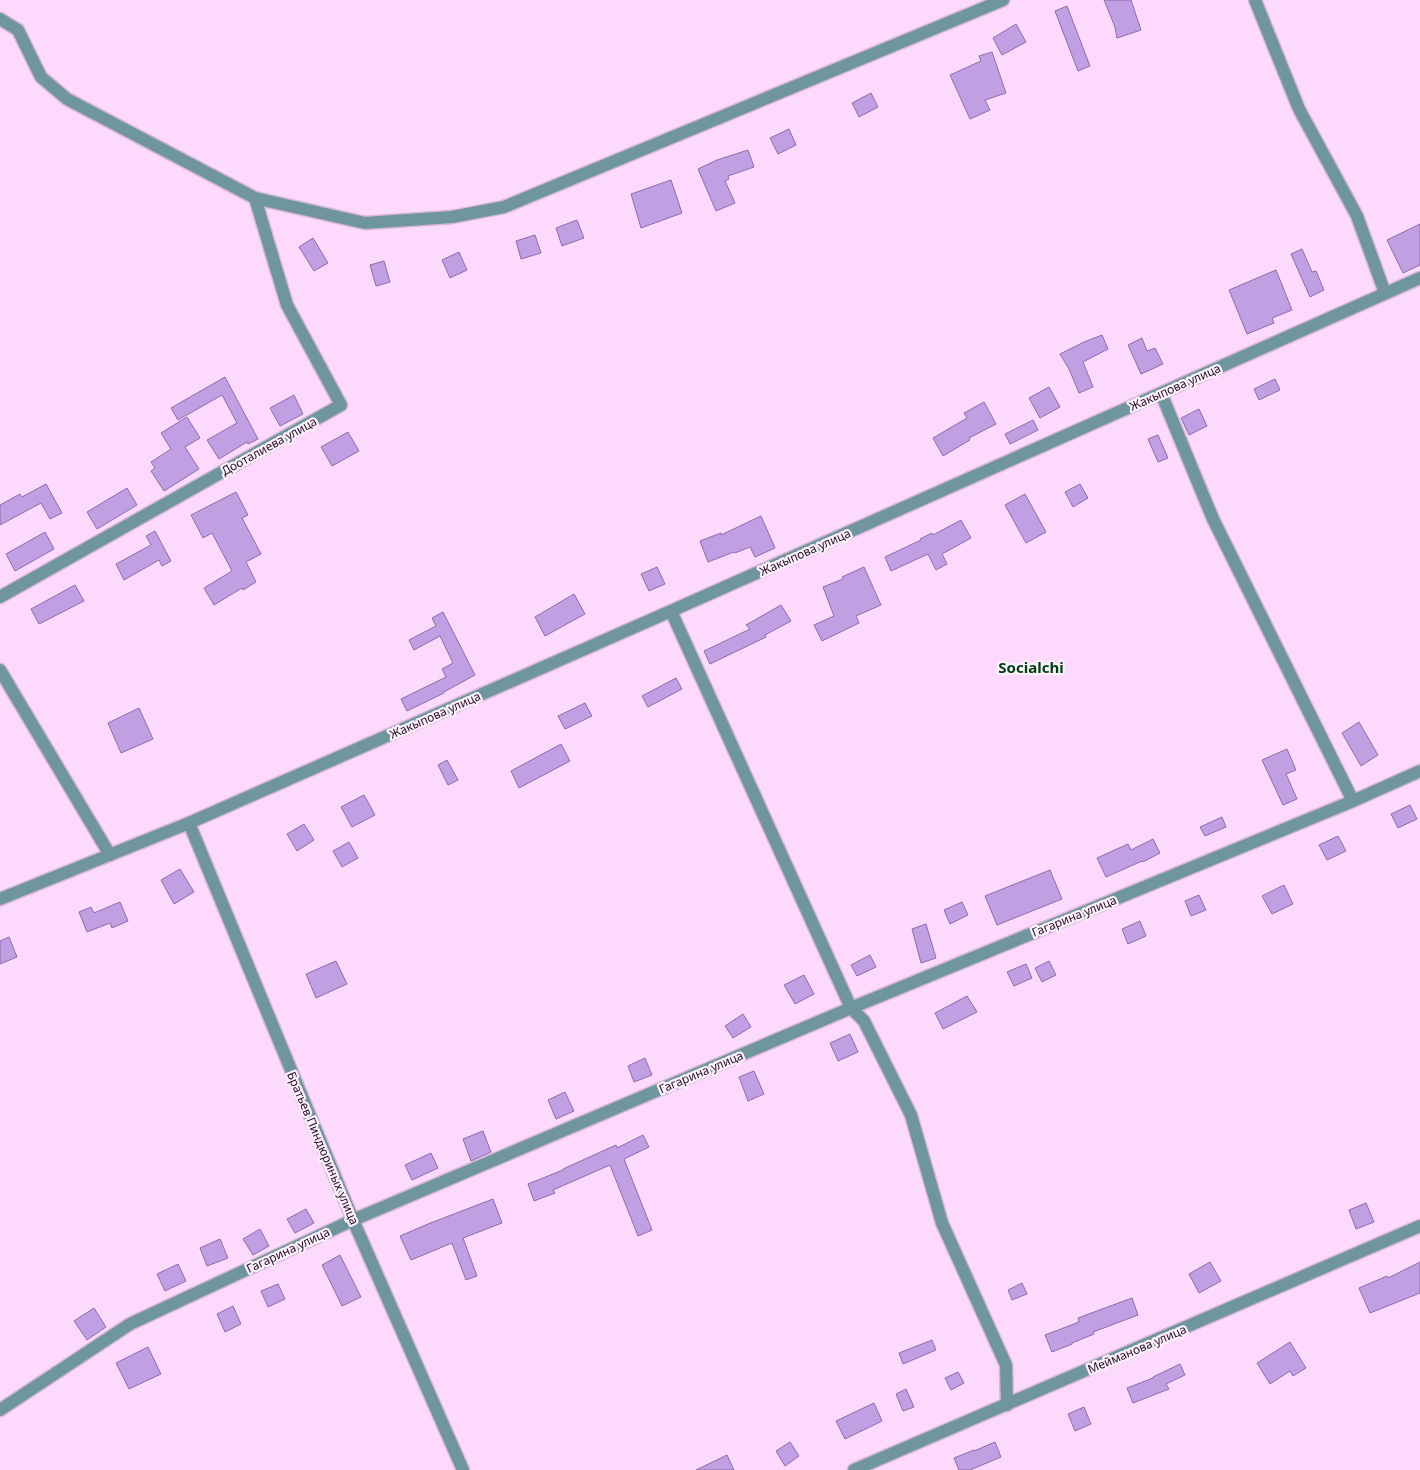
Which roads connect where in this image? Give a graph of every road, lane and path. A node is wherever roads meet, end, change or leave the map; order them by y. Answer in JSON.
{"nodes":[{"id":1,"x":1003,"y":0,"type":"edge"},
{"id":2,"x":1255,"y":0,"type":"edge"},
{"id":3,"x":0,"y":19,"type":"edge"},
{"id":4,"x":255,"y":198,"type":"junction"},
{"id":5,"x":1420,"y":278,"type":"edge"},
{"id":6,"x":1385,"y":293,"type":"junction"},
{"id":7,"x":1161,"y":393,"type":"junction"},
{"id":8,"x":0,"y":596,"type":"edge"},
{"id":9,"x":671,"y":611,"type":"junction"},
{"id":10,"x":0,"y":670,"type":"edge"},
{"id":11,"x":1420,"y":771,"type":"edge"},
{"id":12,"x":1352,"y":801,"type":"junction"},
{"id":13,"x":189,"y":823,"type":"junction"},
{"id":14,"x":110,"y":855,"type":"junction"},
{"id":15,"x":0,"y":899,"type":"edge"},
{"id":16,"x":852,"y":1008,"type":"junction"},
{"id":17,"x":353,"y":1220,"type":"junction"},
{"id":18,"x":1420,"y":1226,"type":"edge"},
{"id":19,"x":1007,"y":1405,"type":"junction"},
{"id":20,"x":0,"y":1410,"type":"edge"},
{"id":21,"x":463,"y":1470,"type":"edge"},
{"id":22,"x":854,"y":1470,"type":"edge"}],
"edges":[{"from":1,"to":4,"type":"street"},
{"from":2,"to":6,"type":"street"},
{"from":3,"to":4,"type":"street"},
{"from":4,"to":8,"type":"street","name":"Дооталиева улица"},
{"from":5,"to":6,"type":"street","name":"Жакыпова улица"},
{"from":6,"to":7,"type":"street","name":"Жакыпова улица"},
{"from":7,"to":9,"type":"street","name":"Жакыпова улица"},
{"from":7,"to":12,"type":"street"},
{"from":9,"to":13,"type":"street","name":"Жакыпова улица"},
{"from":9,"to":16,"type":"street"},
{"from":10,"to":14,"type":"street"},
{"from":11,"to":12,"type":"street","name":"Гагарина улица"},
{"from":12,"to":16,"type":"street","name":"Гагарина улица"},
{"from":13,"to":14,"type":"street","name":"Жакыпова улица"},
{"from":13,"to":17,"type":"street","name":"Братьев Пиндюриных улица"},
{"from":14,"to":15,"type":"street","name":"Жакыпова улица"},
{"from":16,"to":17,"type":"street","name":"Гагарина улица"},
{"from":16,"to":19,"type":"street"},
{"from":17,"to":20,"type":"street","name":"Гагарина улица"},
{"from":17,"to":21,"type":"street","name":"Братьев Пиндюриных улица"},
{"from":18,"to":19,"type":"street","name":"Мейманова улица"},
{"from":19,"to":22,"type":"street","name":"Мейманова улица"}]}
